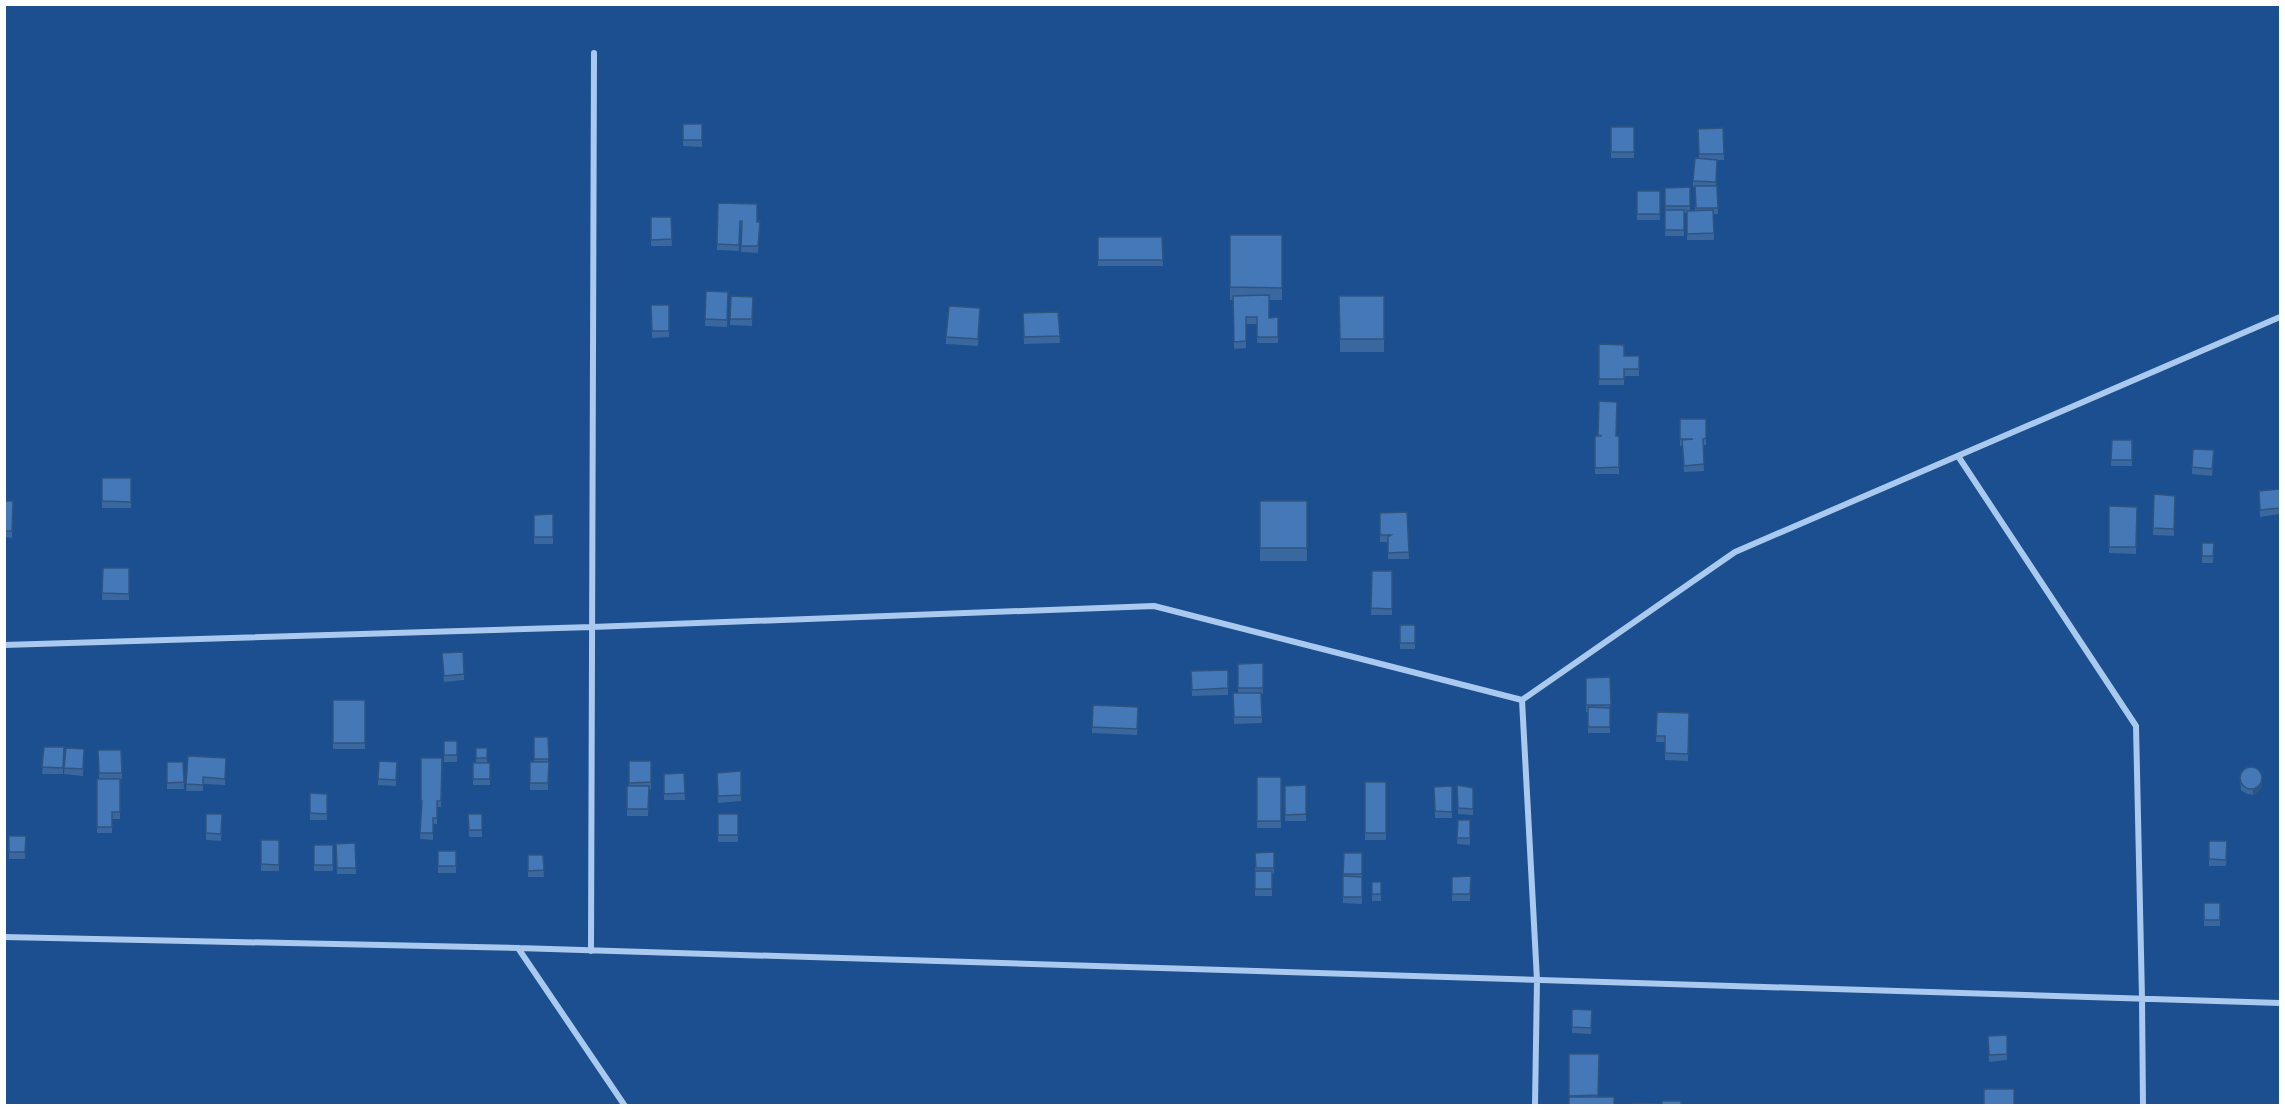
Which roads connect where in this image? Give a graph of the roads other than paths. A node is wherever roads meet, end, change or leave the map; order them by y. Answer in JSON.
{"nodes":[{"id":1,"x":594,"y":53,"type":"dead end"},
{"id":2,"x":2280,"y":317,"type":"edge"},
{"id":3,"x":1958,"y":456,"type":"junction"},
{"id":4,"x":592,"y":627,"type":"junction"},
{"id":5,"x":4,"y":645,"type":"edge"},
{"id":6,"x":1522,"y":700,"type":"junction"},
{"id":7,"x":4,"y":937,"type":"edge"},
{"id":8,"x":518,"y":948,"type":"junction"},
{"id":9,"x":591,"y":951,"type":"junction"},
{"id":10,"x":1537,"y":980,"type":"junction"},
{"id":11,"x":2142,"y":998,"type":"junction"},
{"id":12,"x":2280,"y":1003,"type":"edge"},
{"id":13,"x":625,"y":1106,"type":"edge"},
{"id":14,"x":1535,"y":1106,"type":"edge"},
{"id":15,"x":2143,"y":1106,"type":"edge"}],
"edges":[{"from":1,"to":4,"type":"street"},
{"from":2,"to":3,"type":"street"},
{"from":3,"to":6,"type":"street"},
{"from":3,"to":11,"type":"street"},
{"from":4,"to":5,"type":"street"},
{"from":4,"to":6,"type":"street"},
{"from":4,"to":9,"type":"street"},
{"from":6,"to":10,"type":"street"},
{"from":7,"to":8,"type":"street"},
{"from":8,"to":9,"type":"street"},
{"from":8,"to":13,"type":"street"},
{"from":9,"to":10,"type":"street"},
{"from":10,"to":11,"type":"street"},
{"from":10,"to":14,"type":"street"},
{"from":11,"to":12,"type":"street"},
{"from":11,"to":15,"type":"street"}]}
